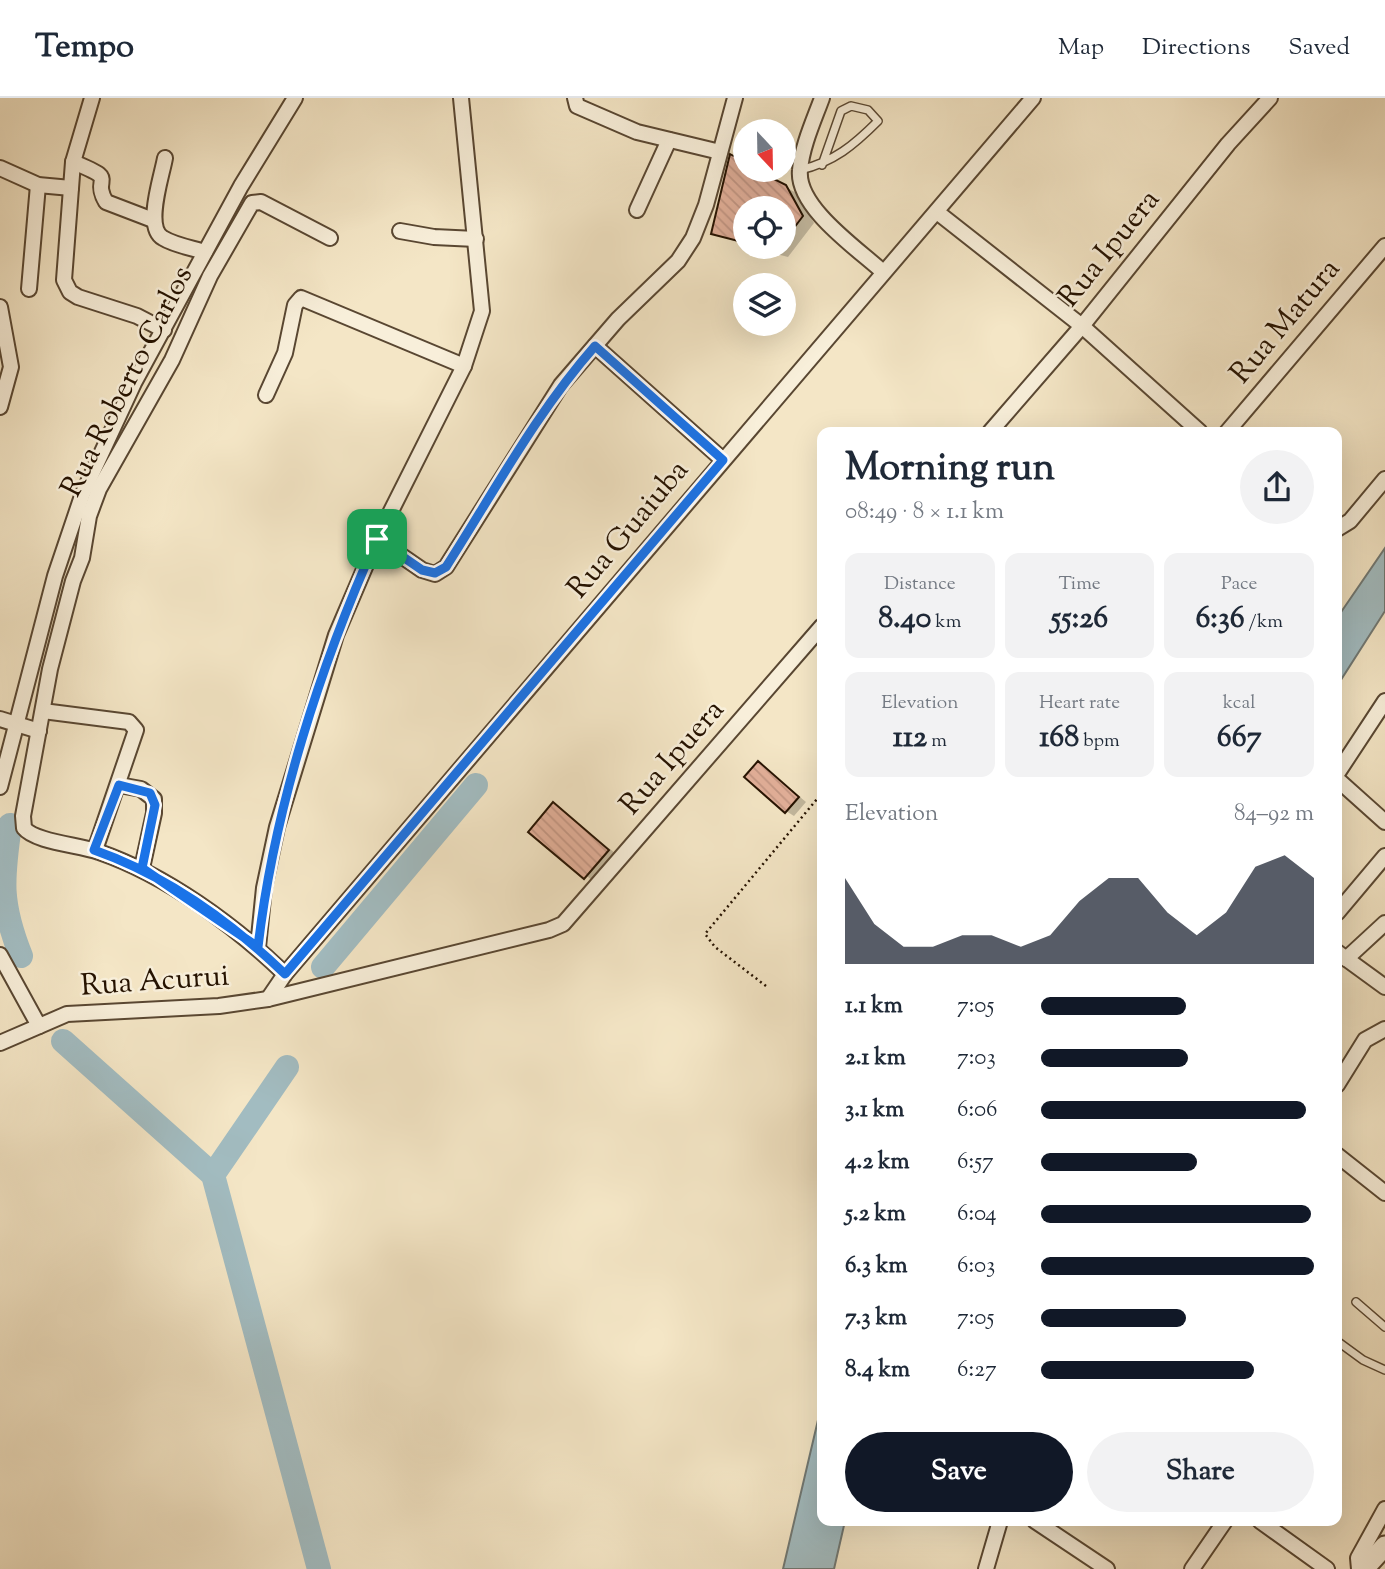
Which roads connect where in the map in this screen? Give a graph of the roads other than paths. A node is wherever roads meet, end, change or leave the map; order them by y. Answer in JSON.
{"nodes":[{"id":1,"x":92,"y":98,"type":"edge"},
{"id":2,"x":295,"y":98,"type":"edge"},
{"id":3,"x":461,"y":98,"type":"edge"},
{"id":4,"x":575,"y":98,"type":"edge"},
{"id":5,"x":735,"y":98,"type":"edge"},
{"id":6,"x":822,"y":98,"type":"edge"},
{"id":7,"x":1033,"y":98,"type":"edge"},
{"id":8,"x":1270,"y":98,"type":"edge"},
{"id":9,"x":669,"y":140,"type":"junction"},
{"id":10,"x":720,"y":152,"type":"junction"},
{"id":11,"x":165,"y":158,"type":"dead end"},
{"id":12,"x":74,"y":162,"type":"junction"},
{"id":13,"x":822,"y":165,"type":"junction"},
{"id":14,"x":0,"y":168,"type":"edge"},
{"id":15,"x":799,"y":170,"type":"junction"},
{"id":16,"x":38,"y":185,"type":"junction"},
{"id":17,"x":71,"y":188,"type":"junction"},
{"id":18,"x":637,"y":210,"type":"dead end"},
{"id":19,"x":937,"y":212,"type":"junction"},
{"id":20,"x":153,"y":220,"type":"junction"},
{"id":21,"x":400,"y":231,"type":"dead end"},
{"id":22,"x":330,"y":238,"type":"dead end"},
{"id":23,"x":476,"y":239,"type":"junction"},
{"id":24,"x":1385,"y":246,"type":"edge"},
{"id":25,"x":205,"y":253,"type":"junction"},
{"id":26,"x":203,"y":272,"type":"junction"},
{"id":27,"x":883,"y":272,"type":"junction"},
{"id":28,"x":29,"y":289,"type":"dead end"},
{"id":29,"x":0,"y":307,"type":"edge"},
{"id":30,"x":1082,"y":326,"type":"junction"},
{"id":31,"x":163,"y":330,"type":"junction"},
{"id":32,"x":595,"y":346,"type":"junction"},
{"id":33,"x":464,"y":366,"type":"junction"},
{"id":34,"x":134,"y":383,"type":"junction"},
{"id":35,"x":152,"y":394,"type":"junction"},
{"id":36,"x":266,"y":395,"type":"dead end"},
{"id":37,"x":0,"y":407,"type":"edge"},
{"id":38,"x":117,"y":419,"type":"junction"},
{"id":39,"x":134,"y":427,"type":"junction"},
{"id":40,"x":994,"y":427,"type":"edge"},
{"id":41,"x":1194,"y":427,"type":"edge"},
{"id":42,"x":1231,"y":427,"type":"edge"},
{"id":43,"x":723,"y":460,"type":"junction"},
{"id":44,"x":1385,"y":479,"type":"edge"},
{"id":45,"x":1342,"y":526,"type":"edge"},
{"id":46,"x":377,"y":539,"type":"junction"},
{"id":47,"x":817,"y":632,"type":"edge"},
{"id":48,"x":1385,"y":701,"type":"edge"},
{"id":49,"x":43,"y":711,"type":"junction"},
{"id":50,"x":0,"y":719,"type":"edge"},
{"id":51,"x":16,"y":726,"type":"junction"},
{"id":52,"x":39,"y":731,"type":"junction"},
{"id":53,"x":1342,"y":768,"type":"edge"},
{"id":54,"x":1342,"y":781,"type":"edge"},
{"id":55,"x":119,"y":785,"type":"junction"},
{"id":56,"x":0,"y":787,"type":"edge"},
{"id":57,"x":1385,"y":822,"type":"edge"},
{"id":58,"x":94,"y":850,"type":"junction"},
{"id":59,"x":1385,"y":856,"type":"edge"},
{"id":60,"x":142,"y":868,"type":"junction"},
{"id":61,"x":1342,"y":907,"type":"edge"},
{"id":62,"x":1385,"y":923,"type":"edge"},
{"id":63,"x":563,"y":924,"type":"joint"},
{"id":64,"x":258,"y":947,"type":"junction"},
{"id":65,"x":0,"y":955,"type":"edge"},
{"id":66,"x":1342,"y":955,"type":"edge"},
{"id":67,"x":285,"y":974,"type":"junction"},
{"id":68,"x":1385,"y":987,"type":"edge"},
{"id":69,"x":268,"y":999,"type":"junction"},
{"id":70,"x":39,"y":1026,"type":"junction"},
{"id":71,"x":1385,"y":1028,"type":"edge"},
{"id":72,"x":0,"y":1043,"type":"edge"},
{"id":73,"x":1342,"y":1077,"type":"edge"},
{"id":74,"x":1342,"y":1159,"type":"edge"},
{"id":75,"x":1385,"y":1193,"type":"edge"},
{"id":76,"x":1356,"y":1302,"type":"dead end"},
{"id":77,"x":1385,"y":1327,"type":"edge"},
{"id":78,"x":1342,"y":1345,"type":"edge"},
{"id":79,"x":1385,"y":1370,"type":"edge"},
{"id":80,"x":1385,"y":1509,"type":"edge"},
{"id":81,"x":999,"y":1526,"type":"edge"},
{"id":82,"x":1042,"y":1526,"type":"edge"},
{"id":83,"x":1222,"y":1526,"type":"edge"},
{"id":84,"x":1267,"y":1526,"type":"edge"},
{"id":85,"x":1385,"y":1546,"type":"edge"},
{"id":86,"x":986,"y":1569,"type":"edge"},
{"id":87,"x":1107,"y":1569,"type":"edge"},
{"id":88,"x":1192,"y":1569,"type":"edge"},
{"id":89,"x":1327,"y":1569,"type":"edge"},
{"id":90,"x":1359,"y":1569,"type":"edge"},
{"id":91,"x":1364,"y":1569,"type":"edge"}],
"edges":[{"from":1,"to":12,"type":"street"},
{"from":2,"to":25,"type":"street"},
{"from":3,"to":23,"type":"street"},
{"from":4,"to":9,"type":"street"},
{"from":5,"to":10,"type":"street"},
{"from":6,"to":15,"type":"street"},
{"from":7,"to":19,"type":"street","name":"Rua Guaiuba"},
{"from":8,"to":30,"type":"street","name":"Rua Ipuera"},
{"from":9,"to":10,"type":"street"},
{"from":9,"to":18,"type":"street"},
{"from":10,"to":32,"type":"street"},
{"from":11,"to":20,"type":"street"},
{"from":12,"to":17,"type":"street"},
{"from":12,"to":20,"type":"street"},
{"from":13,"to":13,"type":"lane"},
{"from":13,"to":15,"type":"lane"},
{"from":14,"to":16,"type":"street"},
{"from":15,"to":27,"type":"street"},
{"from":16,"to":17,"type":"street"},
{"from":16,"to":28,"type":"street"},
{"from":17,"to":31,"type":"street"},
{"from":19,"to":27,"type":"street","name":"Rua Guaiuba"},
{"from":19,"to":30,"type":"street"},
{"from":20,"to":25,"type":"street"},
{"from":21,"to":23,"type":"street"},
{"from":22,"to":26,"type":"street","name":"Rua Roberto Carlos"},
{"from":23,"to":33,"type":"street"},
{"from":24,"to":42,"type":"street","name":"Rua Matura"},
{"from":25,"to":26,"type":"street"},
{"from":26,"to":31,"type":"street"},
{"from":26,"to":35,"type":"street","name":"Rua Roberto Carlos"},
{"from":27,"to":43,"type":"street","name":"Rua Guaiuba"},
{"from":29,"to":37,"type":"street"},
{"from":30,"to":40,"type":"street","name":"Rua Ipuera"},
{"from":30,"to":41,"type":"street"},
{"from":31,"to":34,"type":"street"},
{"from":32,"to":43,"type":"street"},
{"from":32,"to":46,"type":"street"},
{"from":33,"to":36,"type":"street"},
{"from":33,"to":46,"type":"street"},
{"from":34,"to":35,"type":"street"},
{"from":34,"to":38,"type":"street"},
{"from":35,"to":39,"type":"street","name":"Rua Roberto Carlos"},
{"from":38,"to":39,"type":"street"},
{"from":38,"to":51,"type":"street"},
{"from":39,"to":49,"type":"street","name":"Rua Roberto Carlos"},
{"from":43,"to":67,"type":"street","name":"Rua Guaiuba"},
{"from":44,"to":45,"type":"street"},
{"from":46,"to":64,"type":"street"},
{"from":47,"to":63,"type":"street","name":"Rua Ipuera"},
{"from":48,"to":53,"type":"street"},
{"from":49,"to":52,"type":"street","name":"Rua Roberto Carlos"},
{"from":49,"to":55,"type":"street"},
{"from":50,"to":51,"type":"street"},
{"from":51,"to":52,"type":"street"},
{"from":51,"to":56,"type":"street"},
{"from":52,"to":58,"type":"street","name":"Rua Roberto Carlos"},
{"from":54,"to":57,"type":"street"},
{"from":55,"to":58,"type":"street"},
{"from":55,"to":60,"type":"street"},
{"from":58,"to":60,"type":"street","name":"Rua Roberto Carlos"},
{"from":59,"to":61,"type":"street"},
{"from":60,"to":64,"type":"street","name":"Rua Roberto Carlos"},
{"from":62,"to":66,"type":"street"},
{"from":63,"to":69,"type":"street","name":"Rua Acurui"},
{"from":64,"to":67,"type":"street","name":"Rua Roberto Carlos"},
{"from":65,"to":70,"type":"street"},
{"from":66,"to":68,"type":"street"},
{"from":67,"to":69,"type":"street","name":"Rua Guaiuba"},
{"from":69,"to":70,"type":"street","name":"Rua Acurui"},
{"from":70,"to":72,"type":"street","name":"Rua Acurui"},
{"from":71,"to":73,"type":"street"},
{"from":74,"to":75,"type":"street"},
{"from":76,"to":77,"type":"lane"},
{"from":78,"to":79,"type":"lane"},
{"from":80,"to":90,"type":"street"},
{"from":81,"to":86,"type":"street"},
{"from":82,"to":87,"type":"street"},
{"from":83,"to":88,"type":"street"},
{"from":84,"to":89,"type":"street"},
{"from":85,"to":91,"type":"street"}]}
